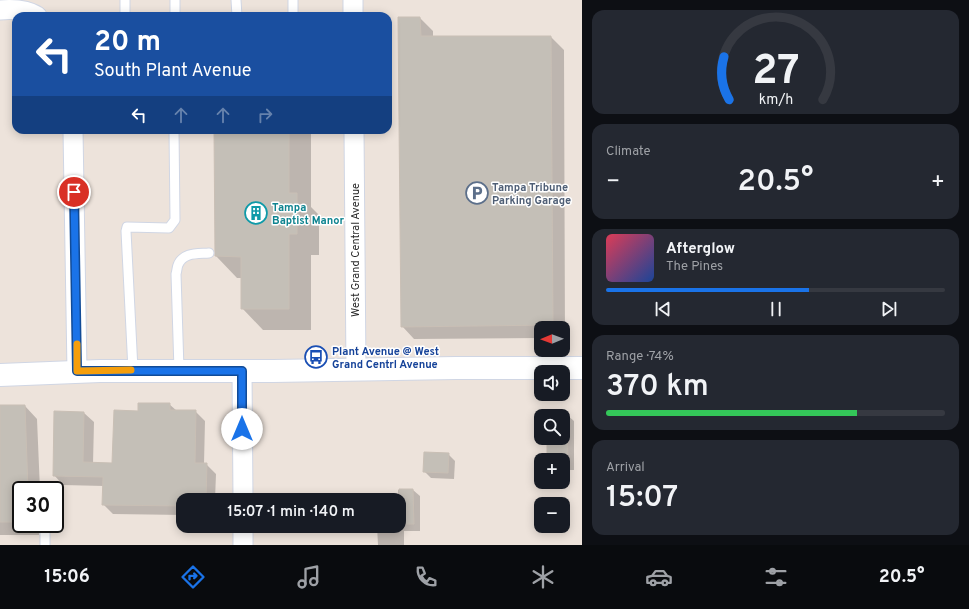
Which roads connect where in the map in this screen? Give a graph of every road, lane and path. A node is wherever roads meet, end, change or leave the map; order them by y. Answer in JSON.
{"nodes":[{"id":1,"x":4,"y":0,"type":"edge"},
{"id":2,"x":40,"y":0,"type":"edge"},
{"id":3,"x":126,"y":0,"type":"edge"},
{"id":4,"x":175,"y":0,"type":"edge"},
{"id":5,"x":236,"y":0,"type":"edge"},
{"id":6,"x":293,"y":0,"type":"edge"},
{"id":7,"x":353,"y":0,"type":"edge"},
{"id":8,"x":0,"y":4,"type":"edge"},
{"id":9,"x":0,"y":10,"type":"edge"},
{"id":10,"x":27,"y":12,"type":"edge"},
{"id":11,"x":44,"y":12,"type":"edge"},
{"id":12,"x":125,"y":12,"type":"edge"},
{"id":13,"x":175,"y":12,"type":"edge"},
{"id":14,"x":236,"y":12,"type":"edge"},
{"id":15,"x":293,"y":12,"type":"edge"},
{"id":16,"x":353,"y":12,"type":"edge"},
{"id":17,"x":73,"y":134,"type":"edge"},
{"id":18,"x":174,"y":134,"type":"edge"},
{"id":19,"x":354,"y":134,"type":"edge"},
{"id":20,"x":209,"y":253,"type":"dead end"},
{"id":21,"x":582,"y":368,"type":"edge"},
{"id":22,"x":356,"y":369,"type":"junction"},
{"id":23,"x":133,"y":370,"type":"junction"},
{"id":24,"x":179,"y":370,"type":"junction"},
{"id":25,"x":77,"y":371,"type":"junction"},
{"id":26,"x":242,"y":371,"type":"junction"},
{"id":27,"x":0,"y":375,"type":"edge"},
{"id":28,"x":243,"y":493,"type":"edge"},
{"id":29,"x":45,"y":533,"type":"edge"},
{"id":30,"x":243,"y":533,"type":"edge"},
{"id":31,"x":45,"y":545,"type":"edge"},
{"id":32,"x":243,"y":545,"type":"edge"}],
"edges":[{"from":1,"to":8,"type":"street"},
{"from":2,"to":11,"type":"street"},
{"from":3,"to":12,"type":"lane"},
{"from":4,"to":13,"type":"lane"},
{"from":5,"to":14,"type":"lane"},
{"from":6,"to":15,"type":"lane"},
{"from":7,"to":16,"type":"street"},
{"from":9,"to":10,"type":"street"},
{"from":17,"to":25,"type":"street"},
{"from":18,"to":23,"type":"lane"},
{"from":19,"to":22,"type":"street","name":"West Grand Central Avenue"},
{"from":20,"to":24,"type":"lane"},
{"from":21,"to":22,"type":"street"},
{"from":22,"to":26,"type":"street"},
{"from":23,"to":24,"type":"street"},
{"from":23,"to":25,"type":"street"},
{"from":24,"to":26,"type":"street"},
{"from":25,"to":27,"type":"street"},
{"from":26,"to":28,"type":"street"},
{"from":29,"to":31,"type":"lane"},
{"from":30,"to":32,"type":"street"}]}
